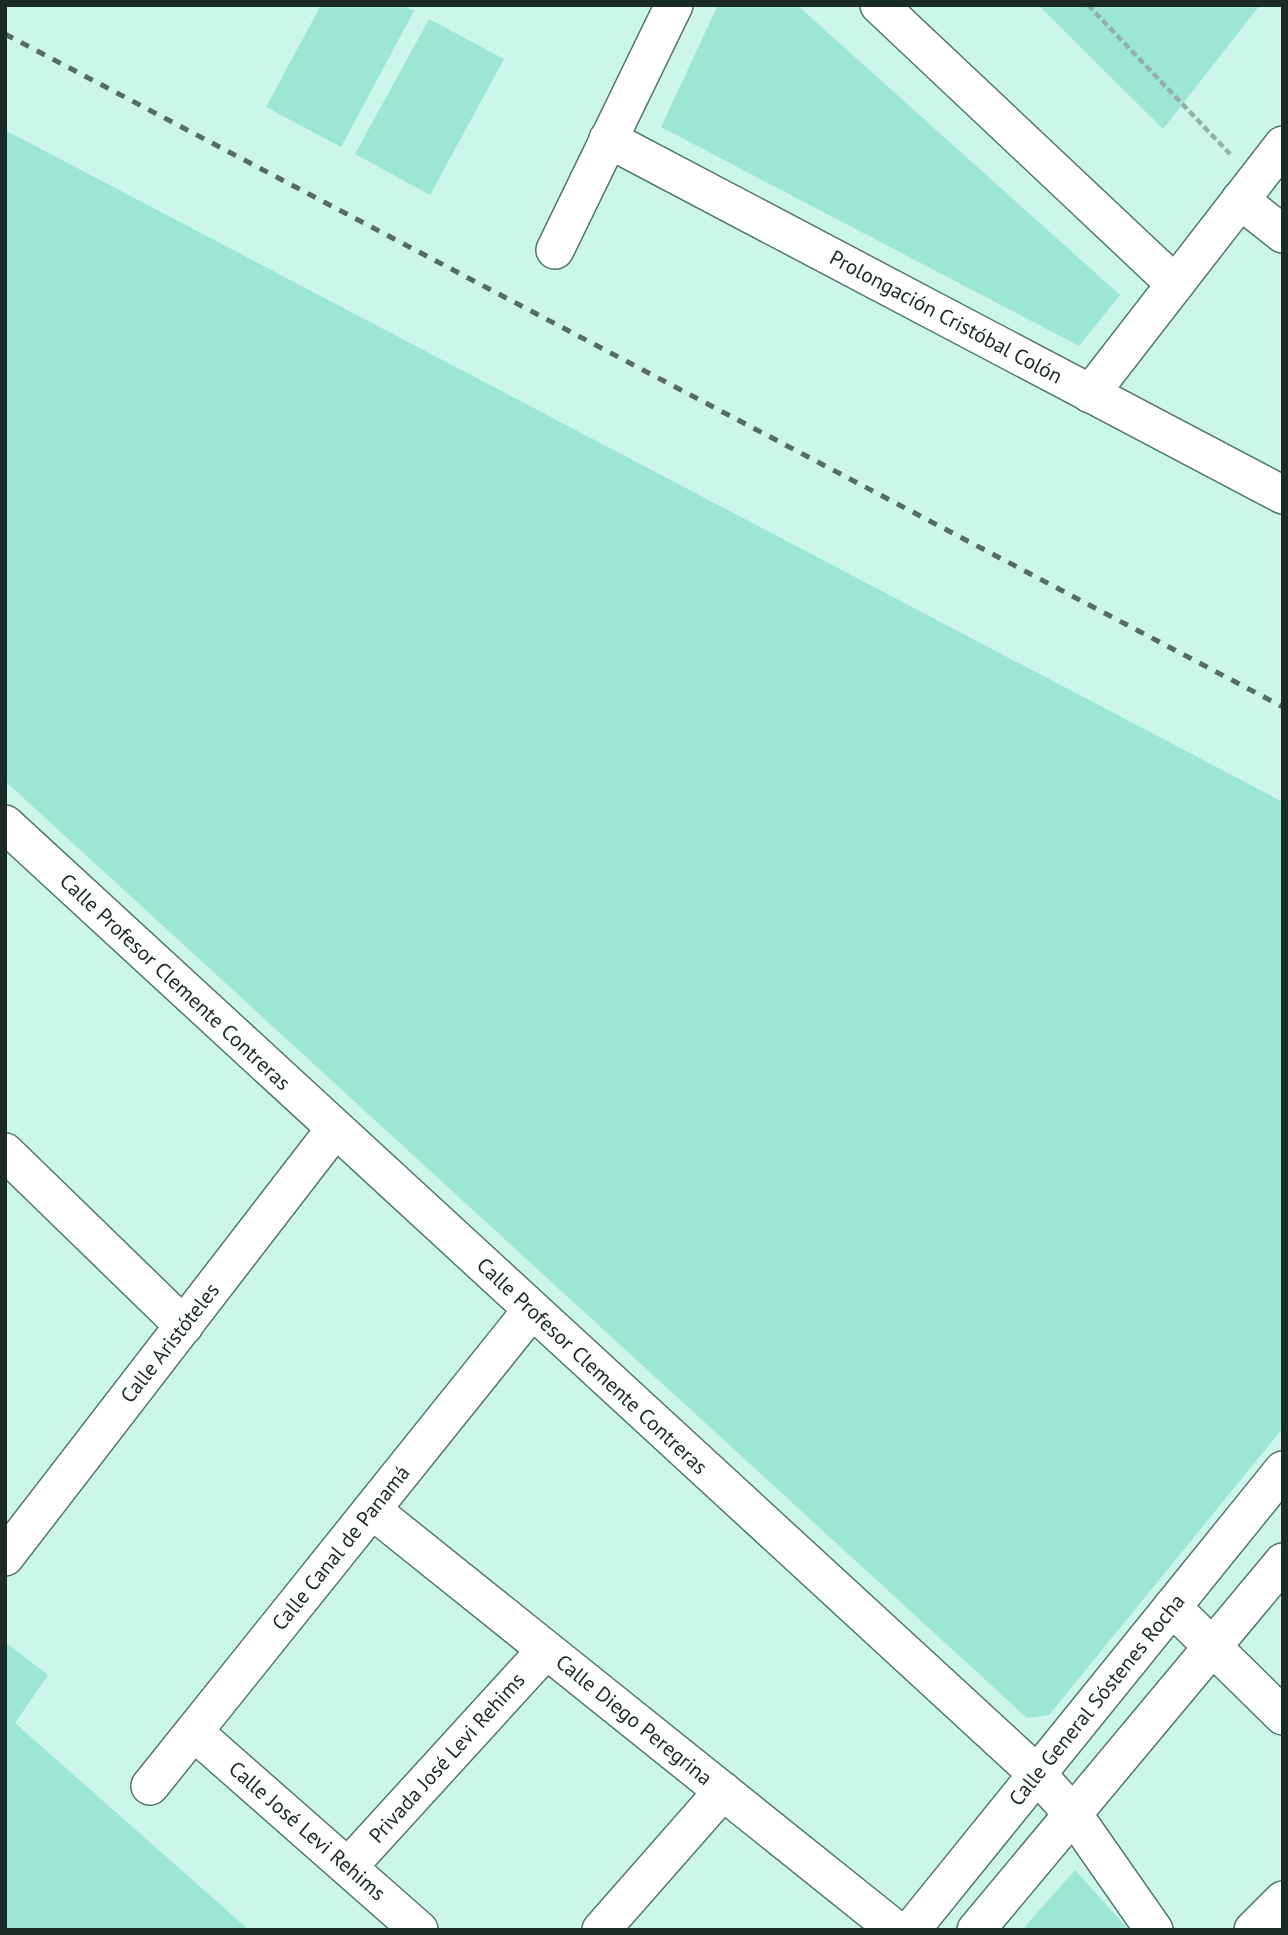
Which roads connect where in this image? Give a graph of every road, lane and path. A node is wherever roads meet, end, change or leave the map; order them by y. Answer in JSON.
{"nodes":[{"id":1,"x":674,"y":5,"type":"edge"},
{"id":2,"x":878,"y":5,"type":"edge"},
{"id":3,"x":1088,"y":5,"type":"edge"},
{"id":4,"x":608,"y":139,"type":"junction"},
{"id":5,"x":1283,"y":145,"type":"edge"},
{"id":6,"x":1248,"y":190,"type":"junction"},
{"id":7,"x":1283,"y":234,"type":"edge"},
{"id":8,"x":555,"y":250,"type":"dead end"},
{"id":9,"x":1175,"y":284,"type":"junction"},
{"id":10,"x":1090,"y":394,"type":"junction"},
{"id":11,"x":1283,"y":495,"type":"edge"},
{"id":12,"x":5,"y":824,"type":"edge"},
{"id":13,"x":335,"y":1129,"type":"junction"},
{"id":14,"x":5,"y":1152,"type":"edge"},
{"id":15,"x":531,"y":1311,"type":"junction"},
{"id":16,"x":184,"y":1326,"type":"junction"},
{"id":17,"x":1283,"y":1469,"type":"edge"},
{"id":18,"x":372,"y":1510,"type":"junction"},
{"id":19,"x":9,"y":1545,"type":"edge"},
{"id":20,"x":1283,"y":1562,"type":"edge"},
{"id":21,"x":1172,"y":1607,"type":"junction"},
{"id":22,"x":1211,"y":1647,"type":"junction"},
{"id":23,"x":546,"y":1650,"type":"junction"},
{"id":24,"x":1283,"y":1716,"type":"edge"},
{"id":25,"x":194,"y":1732,"type":"junction"},
{"id":26,"x":1037,"y":1774,"type":"junction"},
{"id":27,"x":150,"y":1786,"type":"dead end"},
{"id":28,"x":723,"y":1791,"type":"junction"},
{"id":29,"x":1073,"y":1814,"type":"junction"},
{"id":30,"x":348,"y":1867,"type":"junction"},
{"id":31,"x":1283,"y":1900,"type":"edge"},
{"id":32,"x":419,"y":1930,"type":"edge"},
{"id":33,"x":601,"y":1930,"type":"edge"},
{"id":34,"x":897,"y":1930,"type":"edge"},
{"id":35,"x":911,"y":1930,"type":"edge"},
{"id":36,"x":976,"y":1930,"type":"edge"},
{"id":37,"x":1154,"y":1930,"type":"edge"},
{"id":38,"x":1253,"y":1930,"type":"edge"}],
"edges":[{"from":1,"to":4,"type":"street"},
{"from":2,"to":9,"type":"street"},
{"from":3,"to":6,"type":"path"},
{"from":4,"to":8,"type":"street"},
{"from":4,"to":10,"type":"street","name":"Prolongación Cristóbal Colón"},
{"from":5,"to":6,"type":"street"},
{"from":6,"to":7,"type":"street"},
{"from":6,"to":9,"type":"street"},
{"from":9,"to":10,"type":"street"},
{"from":10,"to":11,"type":"street","name":"Prolongación Cristóbal Colón"},
{"from":12,"to":13,"type":"street","name":"Calle Profesor Clemente Contreras"},
{"from":13,"to":15,"type":"street","name":"Calle Profesor Clemente Contreras"},
{"from":13,"to":16,"type":"street","name":"Calle Aristóteles"},
{"from":14,"to":16,"type":"street"},
{"from":15,"to":18,"type":"street","name":"Calle Canal de Panamá"},
{"from":15,"to":26,"type":"street","name":"Calle Profesor Clemente Contreras"},
{"from":16,"to":19,"type":"street","name":"Calle Aristóteles"},
{"from":17,"to":21,"type":"street","name":"Calle General Sóstenes Rocha"},
{"from":18,"to":23,"type":"street","name":"Calle Diego Peregrina"},
{"from":18,"to":25,"type":"street","name":"Calle Canal de Panamá"},
{"from":20,"to":22,"type":"street"},
{"from":21,"to":22,"type":"street"},
{"from":21,"to":26,"type":"street","name":"Calle General Sóstenes Rocha"},
{"from":22,"to":24,"type":"street"},
{"from":22,"to":29,"type":"street"},
{"from":23,"to":28,"type":"street","name":"Calle Diego Peregrina"},
{"from":23,"to":30,"type":"street","name":"Privada José Levi Rehims"},
{"from":25,"to":27,"type":"street","name":"Calle Canal de Panamá"},
{"from":25,"to":30,"type":"street","name":"Calle José Levi Rehims"},
{"from":26,"to":29,"type":"street","name":"Calle Profesor Clemente Contreras"},
{"from":26,"to":35,"type":"street","name":"Calle General Sóstenes Rocha"},
{"from":28,"to":33,"type":"street"},
{"from":28,"to":34,"type":"street","name":"Calle Diego Peregrina"},
{"from":29,"to":36,"type":"street"},
{"from":29,"to":37,"type":"street","name":"Calle Profesor Clemente Contreras"},
{"from":30,"to":32,"type":"street","name":"Calle José Levi Rehims"},
{"from":31,"to":38,"type":"street"}]}
